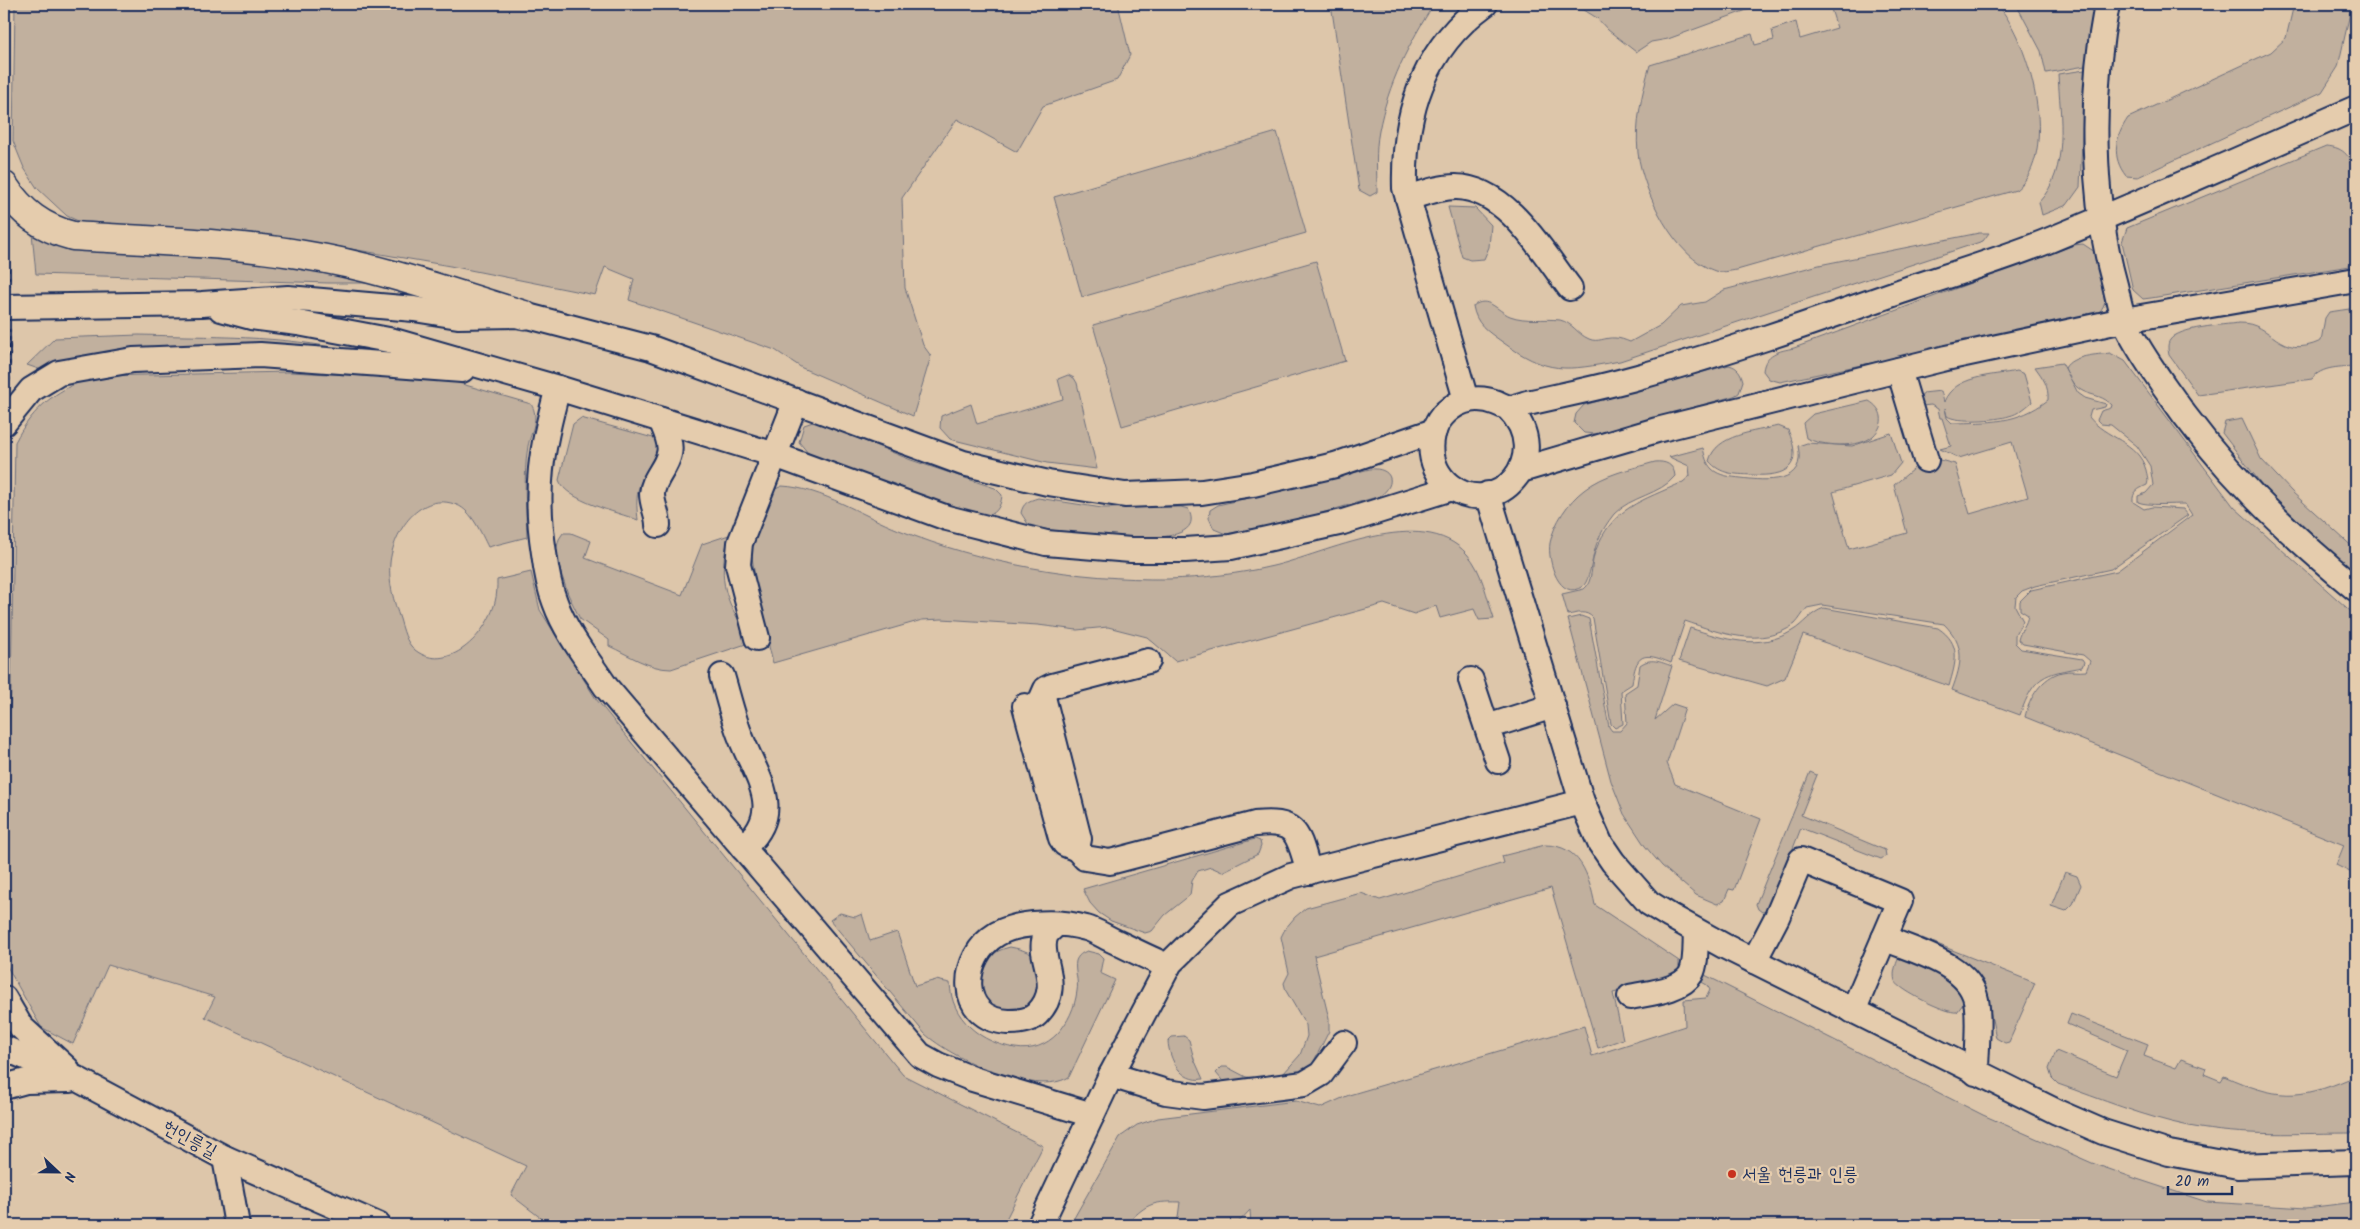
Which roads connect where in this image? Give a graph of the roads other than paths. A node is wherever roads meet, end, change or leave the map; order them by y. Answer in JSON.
{"nodes":[{"id":1,"x":1485,"y":4,"type":"edge"},
{"id":2,"x":2107,"y":4,"type":"edge"},
{"id":3,"x":2356,"y":108,"type":"edge"},
{"id":4,"x":4,"y":186,"type":"edge"},
{"id":5,"x":1408,"y":198,"type":"junction"},
{"id":6,"x":2101,"y":217,"type":"junction"},
{"id":7,"x":2356,"y":280,"type":"edge"},
{"id":8,"x":1570,"y":288,"type":"dead end"},
{"id":9,"x":202,"y":304,"type":"junction"},
{"id":10,"x":7,"y":307,"type":"edge"},
{"id":11,"x":524,"y":316,"type":"junction"},
{"id":12,"x":2124,"y":320,"type":"junction"},
{"id":13,"x":498,"y":370,"type":"junction"},
{"id":14,"x":1899,"y":370,"type":"junction"},
{"id":15,"x":558,"y":388,"type":"junction"},
{"id":16,"x":1466,"y":400,"type":"junction"},
{"id":17,"x":796,"y":401,"type":"junction"},
{"id":18,"x":1508,"y":408,"type":"junction"},
{"id":19,"x":661,"y":420,"type":"junction"},
{"id":20,"x":4,"y":423,"type":"edge"},
{"id":21,"x":1434,"y":431,"type":"junction"},
{"id":22,"x":775,"y":455,"type":"junction"},
{"id":23,"x":1926,"y":460,"type":"dead end"},
{"id":24,"x":1521,"y":470,"type":"junction"},
{"id":25,"x":1452,"y":488,"type":"junction"},
{"id":26,"x":1488,"y":494,"type":"junction"},
{"id":27,"x":658,"y":525,"type":"dead end"},
{"id":28,"x":2356,"y":588,"type":"edge"},
{"id":29,"x":757,"y":638,"type":"dead end"},
{"id":30,"x":1148,"y":661,"type":"dead end"},
{"id":31,"x":722,"y":676,"type":"dead end"},
{"id":32,"x":1471,"y":680,"type":"dead end"},
{"id":33,"x":1553,"y":706,"type":"junction"},
{"id":34,"x":1487,"y":727,"type":"junction"},
{"id":35,"x":1498,"y":761,"type":"dead end"},
{"id":36,"x":1582,"y":802,"type":"junction"},
{"id":37,"x":743,"y":848,"type":"junction"},
{"id":38,"x":1309,"y":872,"type":"junction"},
{"id":39,"x":1056,"y":924,"type":"junction"},
{"id":40,"x":1696,"y":931,"type":"junction"},
{"id":41,"x":1884,"y":938,"type":"junction"},
{"id":42,"x":1754,"y":961,"type":"junction"},
{"id":43,"x":1168,"y":966,"type":"junction"},
{"id":44,"x":4,"y":998,"type":"edge"},
{"id":45,"x":1630,"y":998,"type":"dead end"},
{"id":46,"x":1853,"y":1011,"type":"junction"},
{"id":47,"x":1344,"y":1043,"type":"dead end"},
{"id":48,"x":4,"y":1048,"type":"edge"},
{"id":49,"x":1976,"y":1073,"type":"junction"},
{"id":50,"x":1111,"y":1075,"type":"junction"},
{"id":51,"x":77,"y":1079,"type":"junction"},
{"id":52,"x":4,"y":1086,"type":"edge"},
{"id":53,"x":1092,"y":1115,"type":"junction"},
{"id":54,"x":225,"y":1158,"type":"junction"},
{"id":55,"x":2356,"y":1162,"type":"edge"},
{"id":56,"x":237,"y":1225,"type":"edge"},
{"id":57,"x":378,"y":1225,"type":"edge"},
{"id":58,"x":1040,"y":1225,"type":"edge"}],
"edges":[{"from":1,"to":5,"type":"street"},
{"from":2,"to":6,"type":"street"},
{"from":3,"to":6,"type":"street"},
{"from":4,"to":11,"type":"highway"},
{"from":5,"to":8,"type":"street"},
{"from":5,"to":16,"type":"street"},
{"from":6,"to":12,"type":"street"},
{"from":6,"to":18,"type":"street"},
{"from":7,"to":12,"type":"street"},
{"from":9,"to":10,"type":"street"},
{"from":9,"to":11,"type":"street"},
{"from":9,"to":13,"type":"street"},
{"from":11,"to":17,"type":"street"},
{"from":12,"to":14,"type":"street"},
{"from":12,"to":28,"type":"street"},
{"from":13,"to":15,"type":"street"},
{"from":13,"to":20,"type":"street"},
{"from":14,"to":23,"type":"street"},
{"from":14,"to":24,"type":"street"},
{"from":15,"to":19,"type":"street"},
{"from":15,"to":37,"type":"street"},
{"from":16,"to":18,"type":"street"},
{"from":16,"to":21,"type":"street"},
{"from":17,"to":21,"type":"street"},
{"from":17,"to":22,"type":"street"},
{"from":18,"to":24,"type":"street"},
{"from":19,"to":22,"type":"street"},
{"from":19,"to":27,"type":"street"},
{"from":21,"to":25,"type":"street"},
{"from":22,"to":25,"type":"street"},
{"from":22,"to":29,"type":"street"},
{"from":24,"to":26,"type":"street"},
{"from":25,"to":26,"type":"street"},
{"from":26,"to":33,"type":"street"},
{"from":30,"to":38,"type":"street"},
{"from":31,"to":37,"type":"street"},
{"from":32,"to":34,"type":"street"},
{"from":33,"to":34,"type":"street"},
{"from":33,"to":36,"type":"street"},
{"from":34,"to":35,"type":"street"},
{"from":36,"to":38,"type":"street"},
{"from":36,"to":40,"type":"street"},
{"from":37,"to":53,"type":"street"},
{"from":38,"to":43,"type":"street"},
{"from":39,"to":39,"type":"street"},
{"from":39,"to":43,"type":"street"},
{"from":40,"to":42,"type":"street"},
{"from":40,"to":45,"type":"street"},
{"from":41,"to":42,"type":"street"},
{"from":41,"to":46,"type":"street"},
{"from":41,"to":49,"type":"street"},
{"from":42,"to":46,"type":"street"},
{"from":43,"to":50,"type":"street"},
{"from":44,"to":51,"type":"street"},
{"from":46,"to":49,"type":"street"},
{"from":47,"to":50,"type":"street"},
{"from":48,"to":51,"type":"street","name":"헌인릉길"},
{"from":49,"to":55,"type":"street"},
{"from":50,"to":53,"type":"street"},
{"from":51,"to":52,"type":"street"},
{"from":51,"to":54,"type":"street","name":"헌인릉길"},
{"from":53,"to":58,"type":"street"},
{"from":54,"to":56,"type":"street"},
{"from":54,"to":57,"type":"street","name":"헌인릉길"}]}
